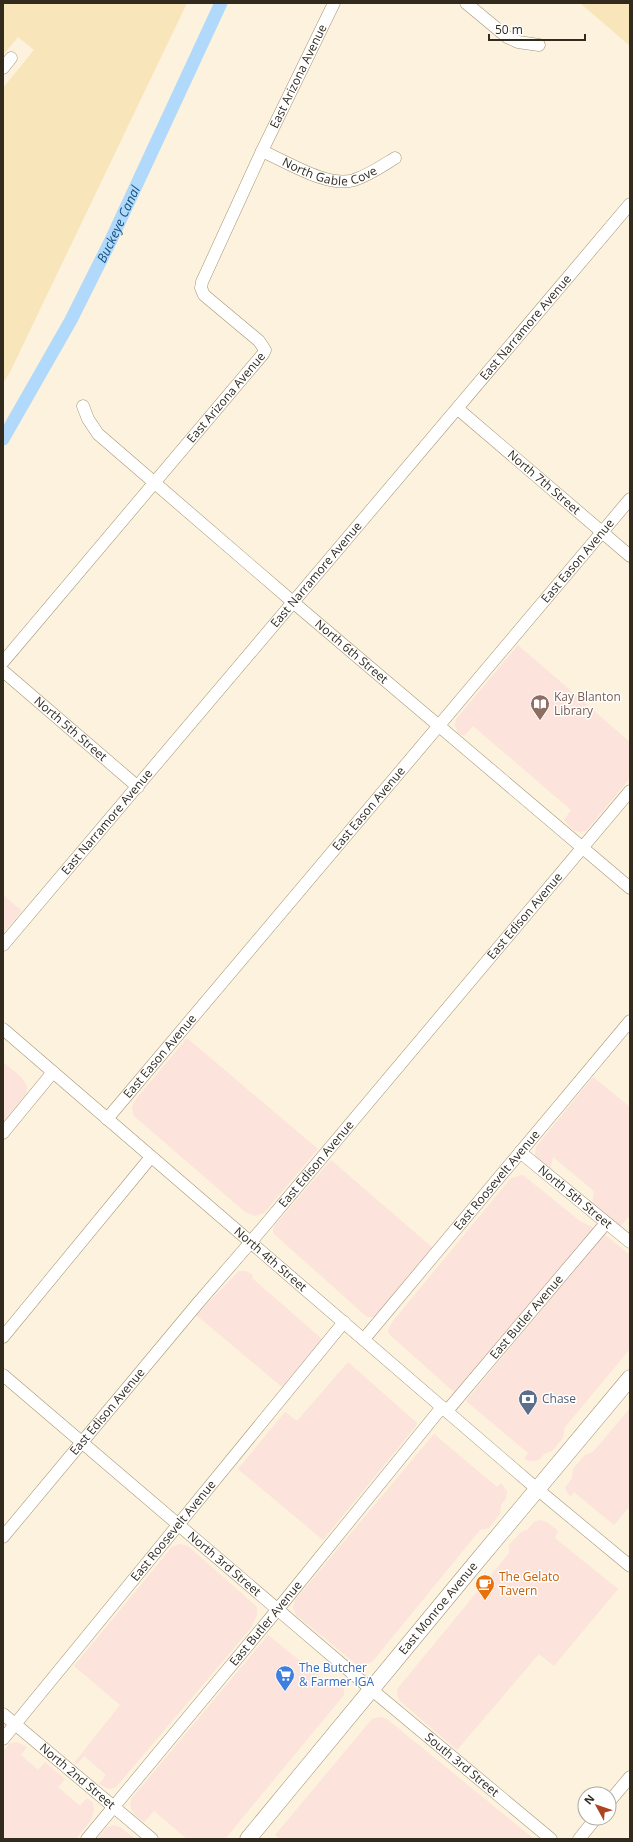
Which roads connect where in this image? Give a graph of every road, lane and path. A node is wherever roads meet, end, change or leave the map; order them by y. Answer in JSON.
{"nodes":[{"id":1,"x":334,"y":3,"type":"edge"},
{"id":2,"x":466,"y":3,"type":"edge"},
{"id":3,"x":539,"y":45,"type":"dead end"},
{"id":4,"x":11,"y":58,"type":"dead end"},
{"id":5,"x":3,"y":68,"type":"edge"},
{"id":6,"x":262,"y":151,"type":"junction"},
{"id":7,"x":395,"y":158,"type":"dead end"},
{"id":8,"x":630,"y":204,"type":"edge"},
{"id":9,"x":83,"y":406,"type":"dead end"},
{"id":10,"x":458,"y":409,"type":"junction"},
{"id":11,"x":154,"y":483,"type":"junction"},
{"id":12,"x":630,"y":499,"type":"edge"},
{"id":13,"x":602,"y":532,"type":"junction"},
{"id":14,"x":630,"y":556,"type":"edge"},
{"id":15,"x":294,"y":603,"type":"junction"},
{"id":16,"x":3,"y":662,"type":"edge"},
{"id":17,"x":3,"y":671,"type":"edge"},
{"id":18,"x":439,"y":726,"type":"junction"},
{"id":19,"x":138,"y":786,"type":"junction"},
{"id":20,"x":630,"y":791,"type":"edge"},
{"id":21,"x":583,"y":847,"type":"junction"},
{"id":22,"x":630,"y":888,"type":"edge"},
{"id":23,"x":3,"y":945,"type":"edge"},
{"id":24,"x":630,"y":1021,"type":"edge"},
{"id":25,"x":3,"y":1029,"type":"edge"},
{"id":26,"x":53,"y":1072,"type":"junction"},
{"id":27,"x":107,"y":1119,"type":"junction"},
{"id":28,"x":3,"y":1133,"type":"edge"},
{"id":29,"x":520,"y":1152,"type":"junction"},
{"id":30,"x":151,"y":1157,"type":"junction"},
{"id":31,"x":606,"y":1223,"type":"junction"},
{"id":32,"x":630,"y":1242,"type":"edge"},
{"id":33,"x":250,"y":1243,"type":"junction"},
{"id":34,"x":344,"y":1322,"type":"junction"},
{"id":35,"x":3,"y":1337,"type":"edge"},
{"id":36,"x":364,"y":1339,"type":"junction"},
{"id":37,"x":3,"y":1375,"type":"edge"},
{"id":38,"x":630,"y":1378,"type":"edge"},
{"id":39,"x":445,"y":1409,"type":"junction"},
{"id":40,"x":83,"y":1443,"type":"junction"},
{"id":41,"x":537,"y":1489,"type":"junction"},
{"id":42,"x":179,"y":1524,"type":"junction"},
{"id":43,"x":3,"y":1537,"type":"edge"},
{"id":44,"x":630,"y":1566,"type":"edge"},
{"id":45,"x":278,"y":1609,"type":"junction"},
{"id":46,"x":372,"y":1690,"type":"junction"},
{"id":47,"x":3,"y":1714,"type":"edge"},
{"id":48,"x":15,"y":1724,"type":"junction"},
{"id":49,"x":3,"y":1739,"type":"edge"},
{"id":50,"x":630,"y":1777,"type":"edge"},
{"id":51,"x":617,"y":1792,"type":"edge"},
{"id":52,"x":113,"y":1807,"type":"junction"},
{"id":53,"x":590,"y":1826,"type":"edge"},
{"id":54,"x":87,"y":1839,"type":"edge"},
{"id":55,"x":152,"y":1839,"type":"edge"},
{"id":56,"x":248,"y":1839,"type":"edge"},
{"id":57,"x":551,"y":1839,"type":"edge"},
{"id":58,"x":579,"y":1839,"type":"edge"}],
"edges":[{"from":1,"to":6,"type":"street","name":"East Arizona Avenue"},
{"from":2,"to":3,"type":"street"},
{"from":4,"to":5,"type":"street"},
{"from":6,"to":7,"type":"street","name":"North Gable Cove"},
{"from":6,"to":11,"type":"street","name":"East Arizona Avenue"},
{"from":8,"to":10,"type":"street","name":"East Narramore Avenue"},
{"from":9,"to":11,"type":"street","name":"North 6th Street"},
{"from":10,"to":13,"type":"street","name":"North 7th Street"},
{"from":10,"to":15,"type":"street","name":"East Narramore Avenue"},
{"from":11,"to":15,"type":"street","name":"North 6th Street"},
{"from":11,"to":16,"type":"street","name":"East Arizona Avenue"},
{"from":12,"to":13,"type":"street","name":"East Eason Avenue"},
{"from":13,"to":14,"type":"street","name":"North 7th Street"},
{"from":13,"to":18,"type":"street","name":"East Eason Avenue"},
{"from":15,"to":18,"type":"street","name":"North 6th Street"},
{"from":15,"to":19,"type":"street","name":"East Narramore Avenue"},
{"from":17,"to":19,"type":"street","name":"North 5th Street"},
{"from":18,"to":21,"type":"street","name":"North 6th Street"},
{"from":18,"to":27,"type":"street","name":"East Eason Avenue"},
{"from":19,"to":23,"type":"street","name":"East Narramore Avenue"},
{"from":20,"to":21,"type":"street","name":"East Edison Avenue"},
{"from":21,"to":22,"type":"street","name":"North 6th Street"},
{"from":21,"to":33,"type":"street","name":"East Edison Avenue"},
{"from":24,"to":29,"type":"street","name":"East Roosevelt Avenue"},
{"from":25,"to":26,"type":"street","name":"North 4th Street"},
{"from":26,"to":27,"type":"street","name":"North 4th Street"},
{"from":26,"to":28,"type":"street"},
{"from":27,"to":30,"type":"street","name":"North 4th Street"},
{"from":29,"to":31,"type":"street","name":"North 5th Street"},
{"from":29,"to":36,"type":"street","name":"East Roosevelt Avenue"},
{"from":30,"to":33,"type":"street","name":"North 4th Street"},
{"from":30,"to":35,"type":"street"},
{"from":31,"to":32,"type":"street","name":"North 5th Street"},
{"from":31,"to":39,"type":"street","name":"East Butler Avenue"},
{"from":33,"to":34,"type":"street","name":"North 4th Street"},
{"from":33,"to":40,"type":"street","name":"East Edison Avenue"},
{"from":34,"to":36,"type":"street","name":"North 4th Street"},
{"from":34,"to":42,"type":"street","name":"East Roosevelt Avenue"},
{"from":36,"to":39,"type":"street","name":"North 4th Street"},
{"from":37,"to":40,"type":"street","name":"North 3rd Street"},
{"from":38,"to":41,"type":"main road","name":"East Monroe Avenue"},
{"from":39,"to":41,"type":"street","name":"North 4th Street"},
{"from":39,"to":45,"type":"street","name":"East Butler Avenue"},
{"from":40,"to":42,"type":"street","name":"North 3rd Street"},
{"from":40,"to":43,"type":"street","name":"East Edison Avenue"},
{"from":41,"to":44,"type":"street","name":"North 4th Street"},
{"from":41,"to":46,"type":"main road","name":"East Monroe Avenue"},
{"from":42,"to":45,"type":"street","name":"North 3rd Street"},
{"from":42,"to":48,"type":"street","name":"East Roosevelt Avenue"},
{"from":45,"to":46,"type":"street","name":"North 3rd Street"},
{"from":45,"to":52,"type":"street","name":"East Butler Avenue"},
{"from":46,"to":56,"type":"main road","name":"East Monroe Avenue"},
{"from":46,"to":57,"type":"street","name":"South 3rd Street"},
{"from":47,"to":48,"type":"street","name":"North 2nd Street"},
{"from":48,"to":49,"type":"street","name":"East Roosevelt Avenue"},
{"from":48,"to":52,"type":"street","name":"North 2nd Street"},
{"from":50,"to":51,"type":"street"},
{"from":52,"to":54,"type":"street","name":"East Butler Avenue"},
{"from":52,"to":55,"type":"street","name":"North 2nd Street"},
{"from":53,"to":58,"type":"street"}]}
